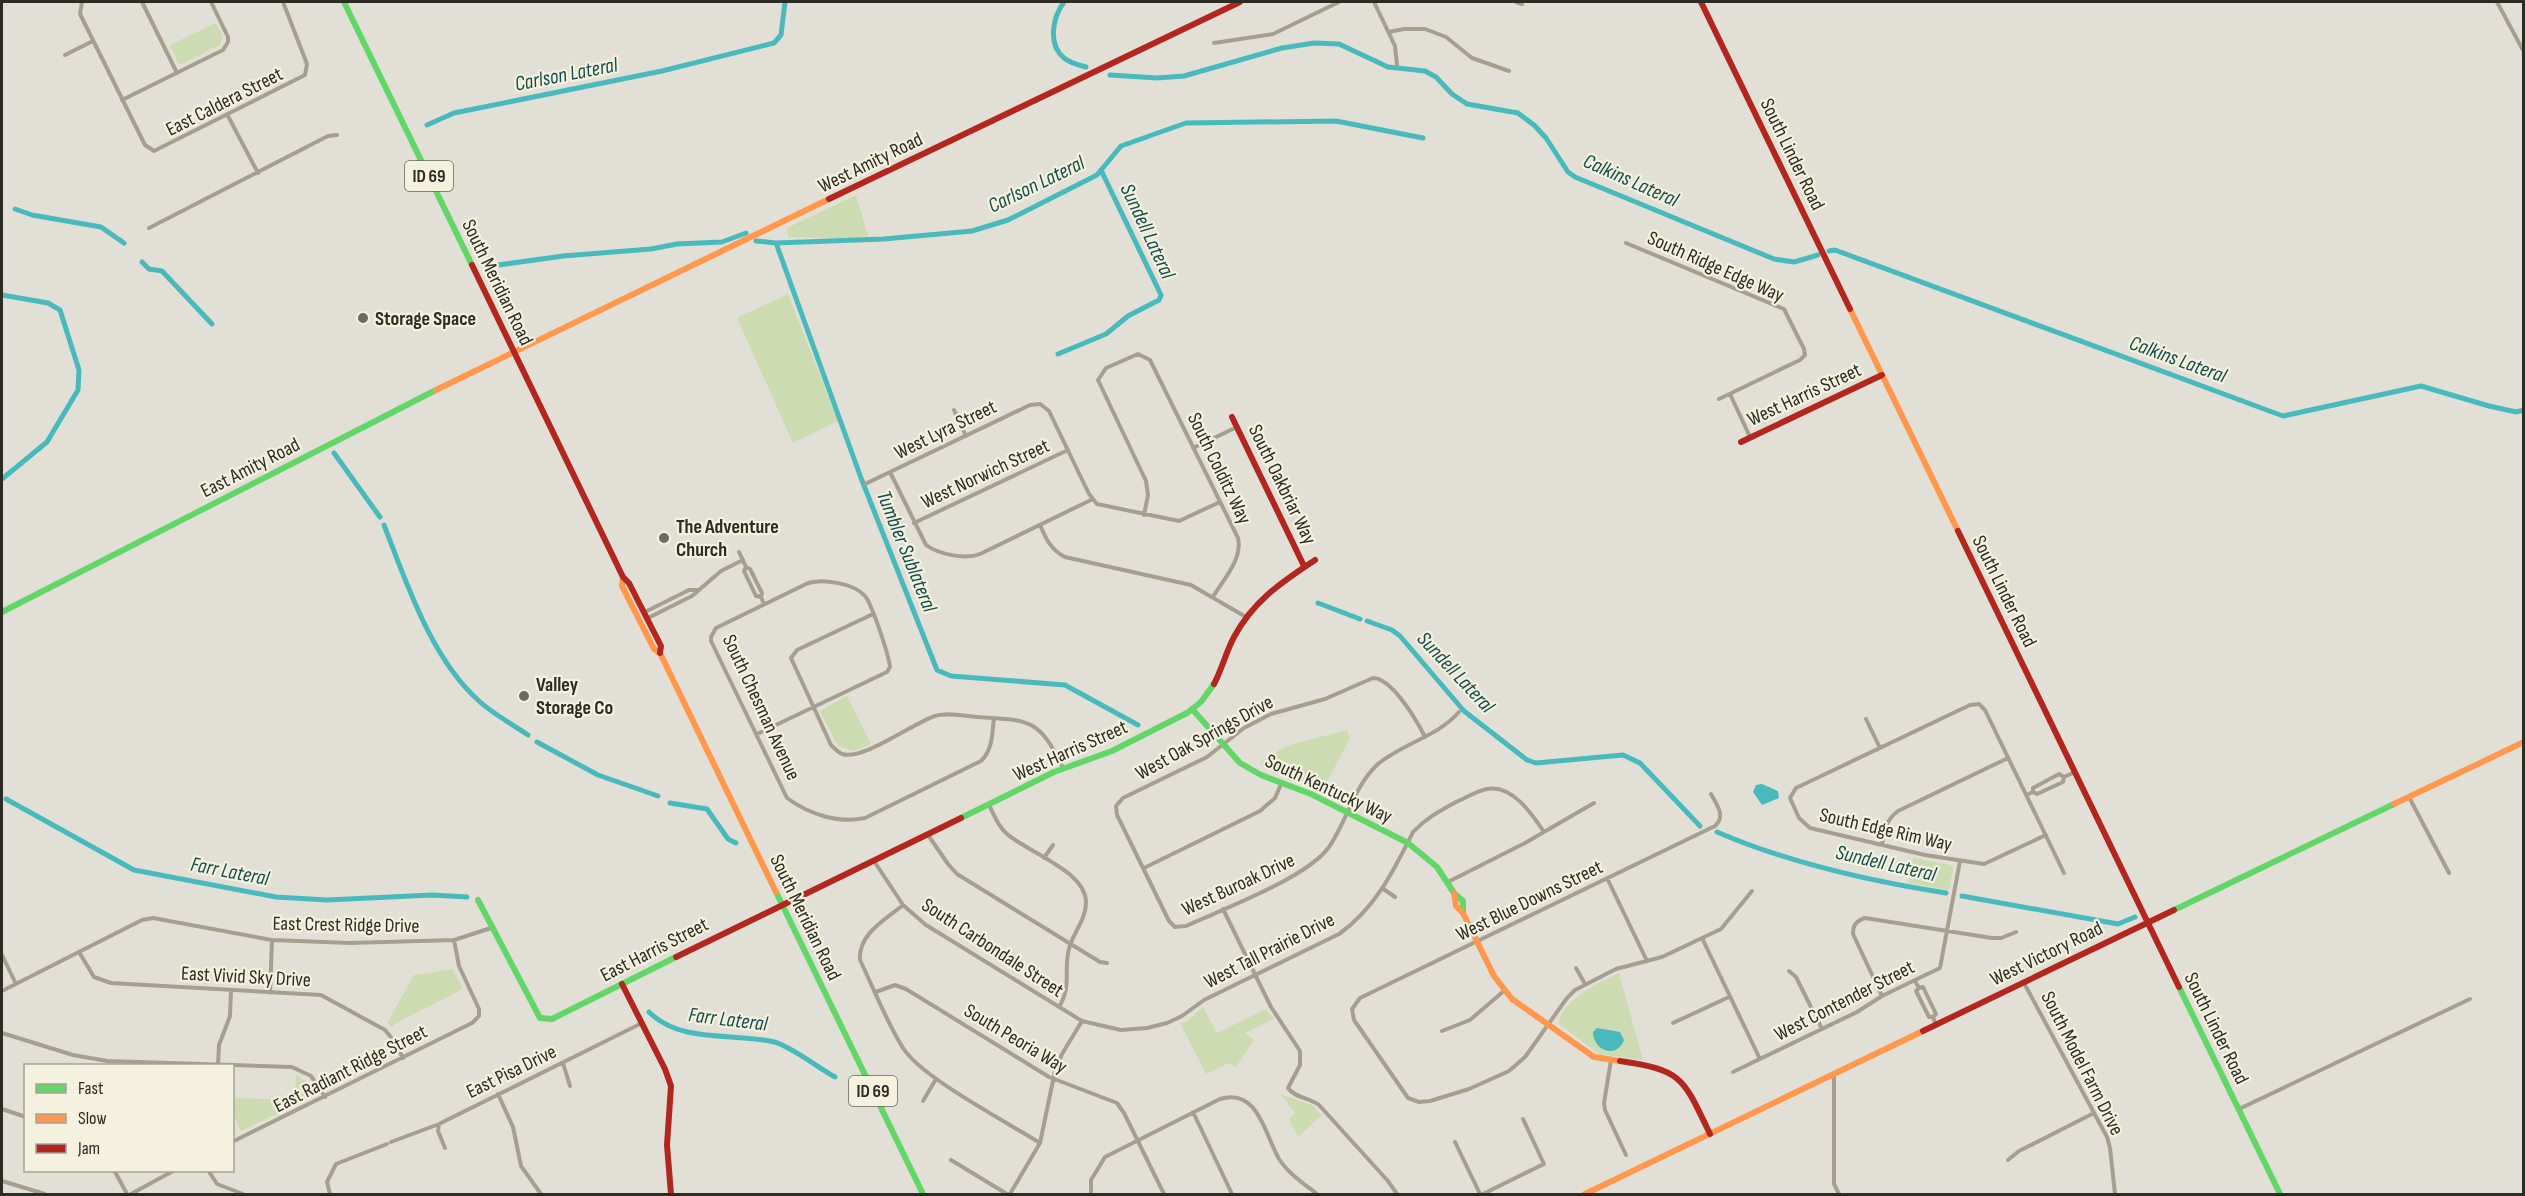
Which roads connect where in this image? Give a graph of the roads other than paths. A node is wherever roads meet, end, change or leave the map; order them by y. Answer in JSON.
{"nodes":[{"id":1,"x":142,"y":2,"type":"edge"},
{"id":2,"x":211,"y":2,"type":"edge"},
{"id":3,"x":283,"y":2,"type":"edge"},
{"id":4,"x":344,"y":2,"type":"edge"},
{"id":5,"x":1240,"y":2,"type":"edge"},
{"id":6,"x":1338,"y":2,"type":"edge"},
{"id":7,"x":1374,"y":2,"type":"edge"},
{"id":8,"x":1516,"y":2,"type":"edge"},
{"id":9,"x":1701,"y":2,"type":"edge"},
{"id":10,"x":2497,"y":2,"type":"edge"},
{"id":11,"x":81,"y":3,"type":"edge"},
{"id":12,"x":1522,"y":4,"type":"dead end"},
{"id":13,"x":1389,"y":33,"type":"junction"},
{"id":14,"x":93,"y":41,"type":"junction"},
{"id":15,"x":1214,"y":43,"type":"dead end"},
{"id":16,"x":2523,"y":52,"type":"edge"},
{"id":17,"x":65,"y":55,"type":"dead end"},
{"id":18,"x":1397,"y":65,"type":"dead end"},
{"id":19,"x":1509,"y":71,"type":"dead end"},
{"id":20,"x":177,"y":73,"type":"junction"},
{"id":21,"x":122,"y":100,"type":"junction"},
{"id":22,"x":228,"y":116,"type":"junction"},
{"id":23,"x":338,"y":135,"type":"dead end"},
{"id":24,"x":258,"y":172,"type":"junction"},
{"id":25,"x":149,"y":228,"type":"dead end"},
{"id":26,"x":1626,"y":243,"type":"dead end"},
{"id":27,"x":513,"y":351,"type":"junction"},
{"id":28,"x":1882,"y":375,"type":"junction"},
{"id":29,"x":1730,"y":394,"type":"junction"},
{"id":30,"x":1719,"y":399,"type":"dead end"},
{"id":31,"x":954,"y":410,"type":"dead end"},
{"id":32,"x":1232,"y":417,"type":"dead end"},
{"id":33,"x":1237,"y":427,"type":"junction"},
{"id":34,"x":966,"y":436,"type":"junction"},
{"id":35,"x":1750,"y":438,"type":"junction"},
{"id":36,"x":1741,"y":442,"type":"dead end"},
{"id":37,"x":1194,"y":448,"type":"junction"},
{"id":38,"x":1068,"y":450,"type":"junction"},
{"id":39,"x":890,"y":472,"type":"junction"},
{"id":40,"x":865,"y":484,"type":"dead end"},
{"id":41,"x":1093,"y":500,"type":"junction"},
{"id":42,"x":1220,"y":502,"type":"junction"},
{"id":43,"x":1144,"y":515,"type":"junction"},
{"id":44,"x":914,"y":523,"type":"junction"},
{"id":45,"x":1040,"y":525,"type":"junction"},
{"id":46,"x":739,"y":552,"type":"dead end"},
{"id":47,"x":743,"y":560,"type":"junction"},
{"id":48,"x":1315,"y":560,"type":"dead end"},
{"id":49,"x":1304,"y":566,"type":"junction"},
{"id":50,"x":623,"y":579,"type":"junction"},
{"id":51,"x":1213,"y":597,"type":"junction"},
{"id":52,"x":764,"y":604,"type":"junction"},
{"id":53,"x":2,"y":612,"type":"edge"},
{"id":54,"x":873,"y":614,"type":"junction"},
{"id":55,"x":646,"y":615,"type":"junction"},
{"id":56,"x":1246,"y":617,"type":"junction"},
{"id":57,"x":660,"y":652,"type":"junction"},
{"id":58,"x":813,"y":707,"type":"junction"},
{"id":59,"x":1192,"y":710,"type":"junction"},
{"id":60,"x":1459,"y":712,"type":"dead end"},
{"id":61,"x":994,"y":718,"type":"junction"},
{"id":62,"x":1866,"y":718,"type":"dead end"},
{"id":63,"x":756,"y":734,"type":"junction"},
{"id":64,"x":1425,"y":737,"type":"junction"},
{"id":65,"x":2523,"y":742,"type":"edge"},
{"id":66,"x":1223,"y":747,"type":"junction"},
{"id":67,"x":1880,"y":748,"type":"junction"},
{"id":68,"x":2008,"y":758,"type":"junction"},
{"id":69,"x":1063,"y":768,"type":"junction"},
{"id":70,"x":2075,"y":772,"type":"junction"},
{"id":71,"x":2064,"y":777,"type":"junction"},
{"id":72,"x":1282,"y":782,"type":"junction"},
{"id":73,"x":2033,"y":792,"type":"junction"},
{"id":74,"x":1711,"y":794,"type":"dead end"},
{"id":75,"x":2026,"y":795,"type":"junction"},
{"id":76,"x":2409,"y":797,"type":"junction"},
{"id":77,"x":1594,"y":803,"type":"dead end"},
{"id":78,"x":989,"y":806,"type":"junction"},
{"id":79,"x":1348,"y":813,"type":"junction"},
{"id":80,"x":1544,"y":832,"type":"junction"},
{"id":81,"x":928,"y":835,"type":"junction"},
{"id":82,"x":2046,"y":835,"type":"junction"},
{"id":83,"x":1408,"y":843,"type":"junction"},
{"id":84,"x":1053,"y":844,"type":"dead end"},
{"id":85,"x":1882,"y":845,"type":"junction"},
{"id":86,"x":1044,"y":858,"type":"junction"},
{"id":87,"x":874,"y":861,"type":"junction"},
{"id":88,"x":1960,"y":861,"type":"junction"},
{"id":89,"x":1144,"y":868,"type":"junction"},
{"id":90,"x":2064,"y":873,"type":"dead end"},
{"id":91,"x":2449,"y":873,"type":"dead end"},
{"id":92,"x":1608,"y":878,"type":"junction"},
{"id":93,"x":1448,"y":882,"type":"junction"},
{"id":94,"x":1382,"y":888,"type":"junction"},
{"id":95,"x":1752,"y":891,"type":"dead end"},
{"id":96,"x":1395,"y":897,"type":"dead end"},
{"id":97,"x":478,"y":900,"type":"dead end"},
{"id":98,"x":782,"y":903,"type":"junction"},
{"id":99,"x":903,"y":905,"type":"junction"},
{"id":100,"x":1223,"y":909,"type":"junction"},
{"id":101,"x":2148,"y":922,"type":"junction"},
{"id":102,"x":491,"y":928,"type":"junction"},
{"id":103,"x":1948,"y":932,"type":"junction"},
{"id":104,"x":2016,"y":932,"type":"dead end"},
{"id":105,"x":1702,"y":938,"type":"junction"},
{"id":106,"x":272,"y":940,"type":"junction"},
{"id":107,"x":454,"y":940,"type":"junction"},
{"id":108,"x":1477,"y":941,"type":"junction"},
{"id":109,"x":1070,"y":944,"type":"junction"},
{"id":110,"x":79,"y":952,"type":"junction"},
{"id":111,"x":2,"y":956,"type":"edge"},
{"id":112,"x":1647,"y":961,"type":"junction"},
{"id":113,"x":1107,"y":963,"type":"dead end"},
{"id":114,"x":1576,"y":968,"type":"dead end"},
{"id":115,"x":1790,"y":971,"type":"dead end"},
{"id":116,"x":1256,"y":975,"type":"junction"},
{"id":117,"x":1915,"y":981,"type":"junction"},
{"id":118,"x":2024,"y":982,"type":"junction"},
{"id":119,"x":16,"y":984,"type":"junction"},
{"id":120,"x":622,"y":984,"type":"junction"},
{"id":121,"x":1585,"y":984,"type":"junction"},
{"id":122,"x":1505,"y":990,"type":"junction"},
{"id":123,"x":2,"y":991,"type":"edge"},
{"id":124,"x":231,"y":991,"type":"junction"},
{"id":125,"x":876,"y":992,"type":"junction"},
{"id":126,"x":270,"y":993,"type":"junction"},
{"id":127,"x":1882,"y":996,"type":"junction"},
{"id":128,"x":1729,"y":997,"type":"junction"},
{"id":129,"x":2470,"y":999,"type":"dead end"},
{"id":130,"x":1058,"y":1007,"type":"junction"},
{"id":131,"x":1082,"y":1021,"type":"junction"},
{"id":132,"x":642,"y":1023,"type":"junction"},
{"id":133,"x":1673,"y":1023,"type":"dead end"},
{"id":134,"x":1936,"y":1024,"type":"junction"},
{"id":135,"x":1548,"y":1025,"type":"junction"},
{"id":136,"x":1822,"y":1029,"type":"junction"},
{"id":137,"x":1442,"y":1031,"type":"dead end"},
{"id":138,"x":2,"y":1033,"type":"edge"},
{"id":139,"x":403,"y":1058,"type":"junction"},
{"id":140,"x":1760,"y":1059,"type":"junction"},
{"id":141,"x":1611,"y":1060,"type":"junction"},
{"id":142,"x":107,"y":1063,"type":"edge"},
{"id":143,"x":563,"y":1063,"type":"junction"},
{"id":144,"x":163,"y":1064,"type":"edge"},
{"id":145,"x":219,"y":1064,"type":"edge"},
{"id":146,"x":234,"y":1065,"type":"edge"},
{"id":147,"x":1733,"y":1072,"type":"dead end"},
{"id":148,"x":1834,"y":1074,"type":"junction"},
{"id":149,"x":937,"y":1078,"type":"junction"},
{"id":150,"x":1054,"y":1079,"type":"junction"},
{"id":151,"x":570,"y":1086,"type":"dead end"},
{"id":152,"x":498,"y":1094,"type":"junction"},
{"id":153,"x":325,"y":1097,"type":"junction"},
{"id":154,"x":922,"y":1101,"type":"dead end"},
{"id":155,"x":2,"y":1109,"type":"edge"},
{"id":156,"x":2239,"y":1109,"type":"junction"},
{"id":157,"x":1193,"y":1112,"type":"junction"},
{"id":158,"x":2094,"y":1113,"type":"junction"},
{"id":159,"x":24,"y":1116,"type":"edge"},
{"id":160,"x":1522,"y":1119,"type":"dead end"},
{"id":161,"x":439,"y":1124,"type":"junction"},
{"id":162,"x":1710,"y":1134,"type":"junction"},
{"id":163,"x":1137,"y":1139,"type":"junction"},
{"id":164,"x":234,"y":1141,"type":"edge"},
{"id":165,"x":1455,"y":1142,"type":"dead end"},
{"id":166,"x":1040,"y":1143,"type":"junction"},
{"id":167,"x":445,"y":1148,"type":"dead end"},
{"id":168,"x":1626,"y":1155,"type":"dead end"},
{"id":169,"x":951,"y":1160,"type":"dead end"},
{"id":170,"x":2008,"y":1160,"type":"dead end"},
{"id":171,"x":115,"y":1172,"type":"edge"},
{"id":172,"x":171,"y":1172,"type":"edge"},
{"id":173,"x":209,"y":1172,"type":"edge"},
{"id":174,"x":2,"y":1180,"type":"edge"},
{"id":175,"x":1600,"y":1191,"type":"edge"},
{"id":176,"x":1091,"y":1192,"type":"dead end"},
{"id":177,"x":45,"y":1194,"type":"edge"},
{"id":178,"x":129,"y":1194,"type":"edge"},
{"id":179,"x":243,"y":1194,"type":"edge"},
{"id":180,"x":330,"y":1194,"type":"edge"},
{"id":181,"x":541,"y":1194,"type":"edge"},
{"id":182,"x":671,"y":1194,"type":"edge"},
{"id":183,"x":923,"y":1194,"type":"edge"},
{"id":184,"x":1008,"y":1194,"type":"edge"},
{"id":185,"x":1164,"y":1194,"type":"edge"},
{"id":186,"x":1232,"y":1194,"type":"edge"},
{"id":187,"x":1317,"y":1194,"type":"edge"},
{"id":188,"x":1397,"y":1194,"type":"edge"},
{"id":189,"x":1482,"y":1194,"type":"edge"},
{"id":190,"x":1585,"y":1194,"type":"edge"},
{"id":191,"x":1839,"y":1194,"type":"edge"},
{"id":192,"x":2115,"y":1194,"type":"edge"},
{"id":193,"x":2280,"y":1194,"type":"edge"}],
"edges":[{"from":1,"to":20,"type":"street"},
{"from":2,"to":20,"type":"street"},
{"from":3,"to":22,"type":"street","name":"East Caldera Street"},
{"from":4,"to":27,"type":"main road","name":"South Meridian Road","number":"ID 69"},
{"from":5,"to":27,"type":"main road","name":"West Amity Road"},
{"from":6,"to":15,"type":"street"},
{"from":7,"to":13,"type":"street"},
{"from":8,"to":12,"type":"street"},
{"from":9,"to":28,"type":"main road","name":"South Linder Road"},
{"from":10,"to":16,"type":"street"},
{"from":11,"to":14,"type":"street"},
{"from":13,"to":18,"type":"street"},
{"from":13,"to":19,"type":"street"},
{"from":14,"to":17,"type":"street"},
{"from":14,"to":21,"type":"street"},
{"from":20,"to":21,"type":"street"},
{"from":21,"to":22,"type":"street","name":"East Caldera Street"},
{"from":22,"to":24,"type":"street"},
{"from":23,"to":24,"type":"street"},
{"from":24,"to":25,"type":"street"},
{"from":26,"to":29,"type":"street","name":"South Ridge Edge Way"},
{"from":27,"to":50,"type":"main road","name":"South Meridian Road","number":"ID 69"},
{"from":27,"to":53,"type":"main road","name":"East Amity Road"},
{"from":28,"to":35,"type":"main road","name":"West Harris Street"},
{"from":28,"to":70,"type":"main road","name":"South Linder Road"},
{"from":29,"to":30,"type":"street"},
{"from":29,"to":35,"type":"street"},
{"from":31,"to":34,"type":"street"},
{"from":32,"to":33,"type":"main road","name":"South Oakbriar Way"},
{"from":33,"to":37,"type":"street"},
{"from":33,"to":49,"type":"main road","name":"South Oakbriar Way"},
{"from":34,"to":38,"type":"street","name":"West Lyra Street"},
{"from":34,"to":39,"type":"street","name":"West Lyra Street"},
{"from":35,"to":36,"type":"main road","name":"West Harris Street"},
{"from":37,"to":42,"type":"street","name":"South Colditz Way"},
{"from":37,"to":43,"type":"street","name":"South Colditz Way"},
{"from":38,"to":41,"type":"street"},
{"from":38,"to":44,"type":"street","name":"West Norwich Street"},
{"from":39,"to":40,"type":"street","name":"West Lyra Street"},
{"from":39,"to":44,"type":"street"},
{"from":41,"to":43,"type":"street"},
{"from":41,"to":45,"type":"street"},
{"from":42,"to":43,"type":"street"},
{"from":42,"to":51,"type":"street","name":"South Colditz Way"},
{"from":44,"to":45,"type":"street"},
{"from":45,"to":51,"type":"street"},
{"from":46,"to":47,"type":"street"},
{"from":47,"to":52,"type":"street"},
{"from":47,"to":55,"type":"street"},
{"from":48,"to":49,"type":"main road","name":"West Harris Street"},
{"from":49,"to":56,"type":"main road","name":"West Harris Street"},
{"from":50,"to":55,"type":"main road","name":"South Meridian Road","number":"ID 69"},
{"from":50,"to":57,"type":"main road","name":"South Meridian Road","number":"ID 69"},
{"from":51,"to":56,"type":"street"},
{"from":52,"to":54,"type":"street"},
{"from":52,"to":63,"type":"street","name":"South Chesman Avenue"},
{"from":54,"to":58,"type":"street"},
{"from":54,"to":58,"type":"street"},
{"from":55,"to":57,"type":"main road","name":"South Meridian Road","number":"ID 69"},
{"from":56,"to":59,"type":"main road","name":"West Harris Street"},
{"from":57,"to":98,"type":"main road","name":"South Meridian Road","number":"ID 69"},
{"from":58,"to":61,"type":"street"},
{"from":58,"to":63,"type":"street"},
{"from":59,"to":66,"type":"main road","name":"South Kentucky Way"},
{"from":59,"to":69,"type":"main road","name":"West Harris Street"},
{"from":60,"to":64,"type":"street","name":"West Buroak Drive"},
{"from":61,"to":63,"type":"street","name":"South Chesman Avenue"},
{"from":61,"to":69,"type":"street"},
{"from":62,"to":67,"type":"street"},
{"from":64,"to":66,"type":"street","name":"West Oak Springs Drive"},
{"from":64,"to":79,"type":"street","name":"West Buroak Drive"},
{"from":65,"to":76,"type":"main road","name":"West Victory Road"},
{"from":66,"to":72,"type":"main road","name":"South Kentucky Way"},
{"from":66,"to":89,"type":"street","name":"West Oak Springs Drive"},
{"from":67,"to":68,"type":"street"},
{"from":67,"to":85,"type":"street","name":"South Edge Rim Way"},
{"from":68,"to":75,"type":"street"},
{"from":68,"to":85,"type":"street"},
{"from":69,"to":78,"type":"main road","name":"West Harris Street"},
{"from":70,"to":71,"type":"street"},
{"from":70,"to":101,"type":"main road","name":"South Linder Road"},
{"from":71,"to":73,"type":"street"},
{"from":71,"to":73,"type":"street"},
{"from":72,"to":79,"type":"main road","name":"South Kentucky Way"},
{"from":72,"to":89,"type":"street"},
{"from":73,"to":75,"type":"street"},
{"from":74,"to":92,"type":"street","name":"West Blue Downs Street"},
{"from":75,"to":82,"type":"street"},
{"from":76,"to":91,"type":"street"},
{"from":76,"to":101,"type":"main road","name":"West Victory Road"},
{"from":77,"to":80,"type":"street"},
{"from":78,"to":81,"type":"main road","name":"West Harris Street"},
{"from":78,"to":86,"type":"street"},
{"from":79,"to":83,"type":"main road","name":"South Kentucky Way"},
{"from":79,"to":100,"type":"street","name":"West Buroak Drive"},
{"from":80,"to":83,"type":"street","name":"West Tall Prairie Drive"},
{"from":80,"to":93,"type":"street"},
{"from":81,"to":87,"type":"main road","name":"West Harris Street"},
{"from":81,"to":109,"type":"street"},
{"from":82,"to":88,"type":"street","name":"South Edge Rim Way"},
{"from":82,"to":90,"type":"street"},
{"from":83,"to":93,"type":"main road","name":"South Kentucky Way"},
{"from":83,"to":94,"type":"street","name":"West Tall Prairie Drive"},
{"from":84,"to":86,"type":"street"},
{"from":85,"to":88,"type":"street","name":"South Edge Rim Way"},
{"from":86,"to":109,"type":"street"},
{"from":87,"to":98,"type":"main road","name":"West Harris Street"},
{"from":87,"to":99,"type":"street","name":"South Carbondale Street"},
{"from":88,"to":103,"type":"street"},
{"from":89,"to":100,"type":"street","name":"West Buroak Drive"},
{"from":92,"to":108,"type":"street","name":"West Blue Downs Street"},
{"from":92,"to":112,"type":"street"},
{"from":93,"to":108,"type":"main road","name":"South Kentucky Way"},
{"from":94,"to":96,"type":"street"},
{"from":94,"to":116,"type":"street","name":"West Tall Prairie Drive"},
{"from":95,"to":105,"type":"street"},
{"from":97,"to":102,"type":"main road"},
{"from":98,"to":120,"type":"main road","name":"East Harris Street"},
{"from":98,"to":183,"type":"main road","name":"South Meridian Road","number":"ID 69"},
{"from":99,"to":125,"type":"street"},
{"from":99,"to":130,"type":"street","name":"South Carbondale Street"},
{"from":100,"to":116,"type":"street"},
{"from":101,"to":118,"type":"main road","name":"West Victory Road"},
{"from":101,"to":156,"type":"main road","name":"South Linder Road"},
{"from":102,"to":107,"type":"street","name":"East Crest Ridge Drive"},
{"from":102,"to":120,"type":"main road","name":"East Harris Street"},
{"from":103,"to":104,"type":"street"},
{"from":103,"to":117,"type":"street","name":"West Contender Street"},
{"from":103,"to":127,"type":"street"},
{"from":105,"to":112,"type":"street"},
{"from":105,"to":128,"type":"street"},
{"from":106,"to":107,"type":"street","name":"East Crest Ridge Drive"},
{"from":106,"to":110,"type":"street","name":"East Crest Ridge Drive"},
{"from":106,"to":126,"type":"street"},
{"from":107,"to":139,"type":"street","name":"East Radiant Ridge Street"},
{"from":108,"to":122,"type":"main road","name":"South Kentucky Way"},
{"from":108,"to":135,"type":"street","name":"West Blue Downs Street"},
{"from":109,"to":113,"type":"street"},
{"from":109,"to":130,"type":"street"},
{"from":110,"to":119,"type":"street","name":"East Crest Ridge Drive"},
{"from":110,"to":124,"type":"street","name":"East Vivid Sky Drive"},
{"from":111,"to":119,"type":"street"},
{"from":112,"to":121,"type":"street"},
{"from":114,"to":121,"type":"street"},
{"from":115,"to":136,"type":"street"},
{"from":116,"to":131,"type":"street","name":"West Tall Prairie Drive"},
{"from":116,"to":188,"type":"street"},
{"from":117,"to":127,"type":"street","name":"West Contender Street"},
{"from":117,"to":134,"type":"street"},
{"from":118,"to":134,"type":"main road","name":"West Victory Road"},
{"from":118,"to":158,"type":"street","name":"South Model Farm Drive"},
{"from":119,"to":123,"type":"street","name":"East Crest Ridge Drive"},
{"from":120,"to":132,"type":"main road"},
{"from":121,"to":135,"type":"street"},
{"from":122,"to":135,"type":"main road","name":"South Kentucky Way"},
{"from":122,"to":137,"type":"street"},
{"from":124,"to":126,"type":"street","name":"East Vivid Sky Drive"},
{"from":124,"to":145,"type":"street"},
{"from":125,"to":149,"type":"street"},
{"from":125,"to":150,"type":"street","name":"South Peoria Way"},
{"from":126,"to":139,"type":"street","name":"East Vivid Sky Drive"},
{"from":127,"to":136,"type":"street","name":"West Contender Street"},
{"from":128,"to":133,"type":"street"},
{"from":128,"to":140,"type":"street"},
{"from":129,"to":156,"type":"street"},
{"from":130,"to":131,"type":"street","name":"South Carbondale Street"},
{"from":131,"to":150,"type":"street"},
{"from":132,"to":143,"type":"street","name":"East Pisa Drive"},
{"from":132,"to":182,"type":"main road"},
{"from":134,"to":148,"type":"main road","name":"West Victory Road"},
{"from":135,"to":141,"type":"main road","name":"South Kentucky Way"},
{"from":136,"to":140,"type":"street","name":"West Contender Street"},
{"from":138,"to":142,"type":"street"},
{"from":139,"to":153,"type":"street","name":"East Radiant Ridge Street"},
{"from":140,"to":147,"type":"street","name":"West Contender Street"},
{"from":141,"to":162,"type":"main road","name":"South Kentucky Way"},
{"from":141,"to":168,"type":"street"},
{"from":142,"to":144,"type":"street"},
{"from":143,"to":151,"type":"street"},
{"from":143,"to":152,"type":"street","name":"East Pisa Drive"},
{"from":146,"to":153,"type":"street"},
{"from":148,"to":162,"type":"main road","name":"West Victory Road"},
{"from":148,"to":191,"type":"street"},
{"from":149,"to":154,"type":"street"},
{"from":149,"to":166,"type":"street"},
{"from":150,"to":163,"type":"street","name":"South Peoria Way"},
{"from":150,"to":166,"type":"street"},
{"from":152,"to":161,"type":"street","name":"East Pisa Drive"},
{"from":152,"to":181,"type":"street"},
{"from":153,"to":164,"type":"street","name":"East Radiant Ridge Street"},
{"from":155,"to":159,"type":"street"},
{"from":156,"to":193,"type":"main road","name":"South Linder Road"},
{"from":157,"to":163,"type":"street"},
{"from":157,"to":186,"type":"street"},
{"from":157,"to":187,"type":"street"},
{"from":158,"to":170,"type":"street"},
{"from":158,"to":192,"type":"street","name":"South Model Farm Drive"},
{"from":160,"to":189,"type":"street"},
{"from":161,"to":167,"type":"street"},
{"from":161,"to":180,"type":"street","name":"East Pisa Drive"},
{"from":162,"to":175,"type":"main road","name":"West Victory Road"},
{"from":163,"to":176,"type":"street"},
{"from":163,"to":185,"type":"street","name":"South Peoria Way"},
{"from":165,"to":189,"type":"street"},
{"from":166,"to":184,"type":"street"},
{"from":169,"to":184,"type":"street"},
{"from":171,"to":178,"type":"street"},
{"from":172,"to":178,"type":"street"},
{"from":173,"to":179,"type":"street"},
{"from":174,"to":177,"type":"street"},
{"from":175,"to":190,"type":"main road","name":"West Victory Road"}]}
